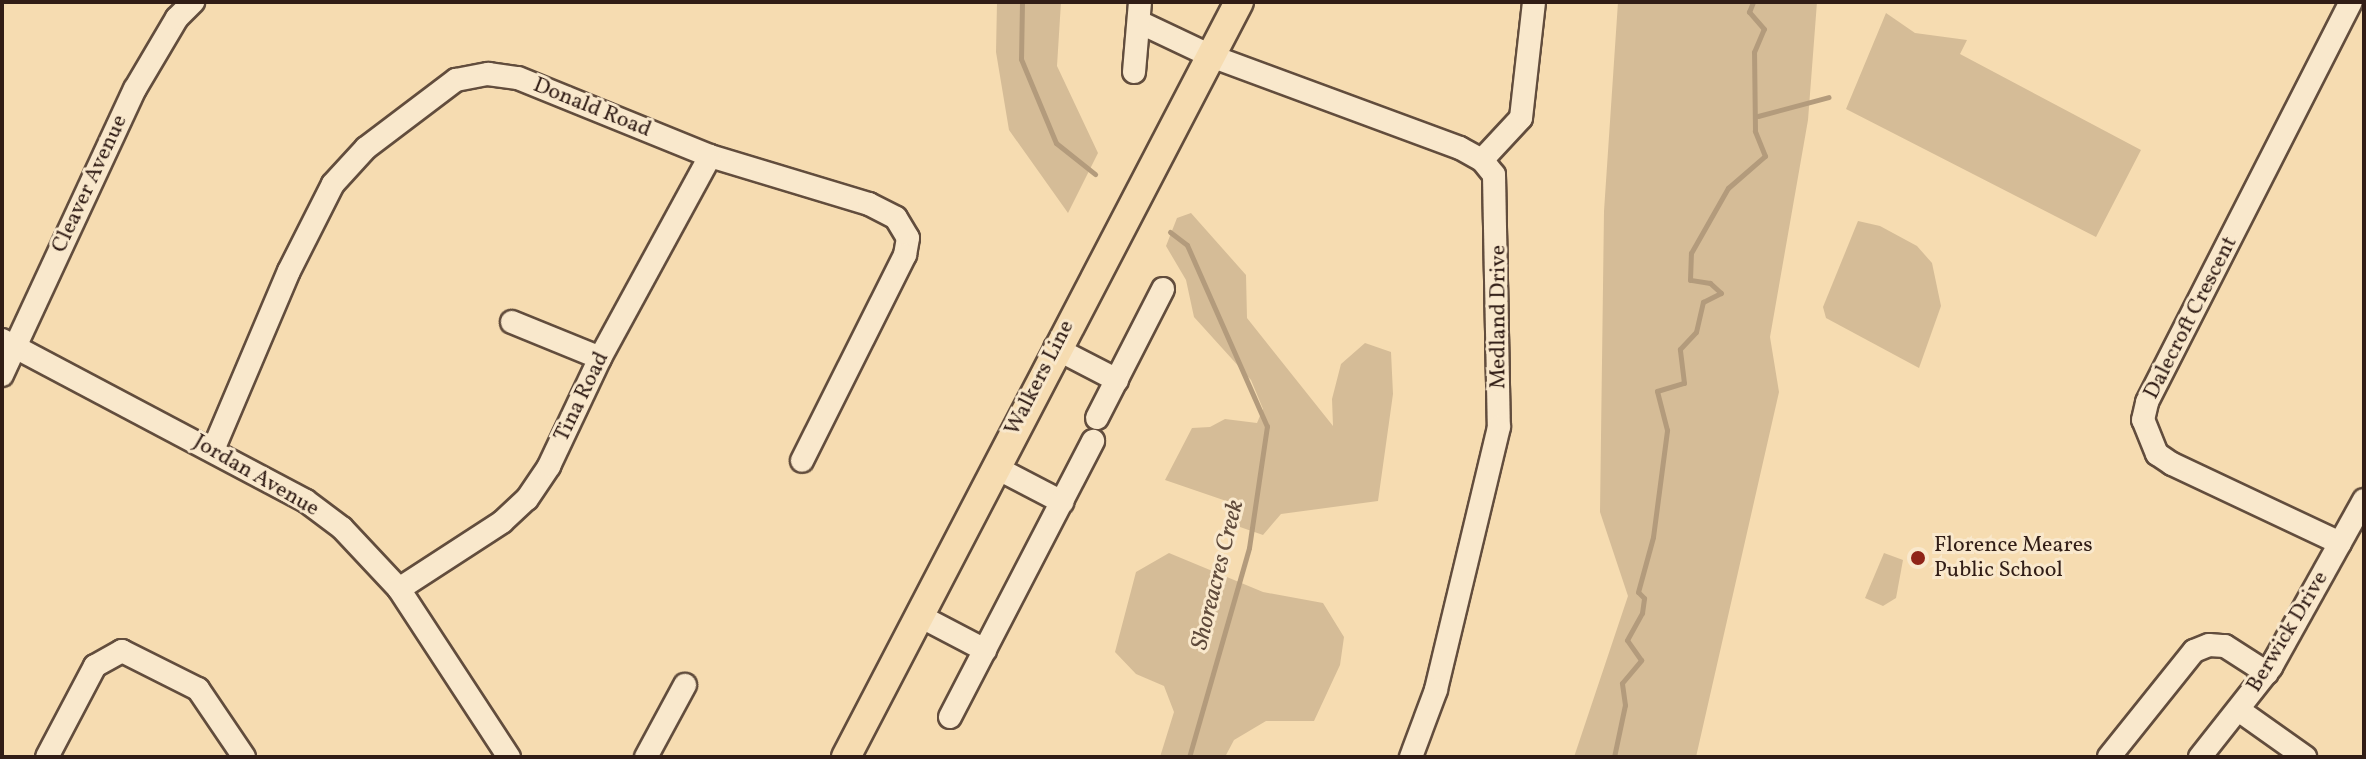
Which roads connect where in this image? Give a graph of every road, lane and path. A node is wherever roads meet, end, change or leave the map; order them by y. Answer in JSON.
{"nodes":[{"id":1,"x":193,"y":2,"type":"edge"},
{"id":2,"x":1239,"y":2,"type":"edge"},
{"id":3,"x":1534,"y":2,"type":"edge"},
{"id":4,"x":2351,"y":2,"type":"edge"},
{"id":5,"x":1139,"y":12,"type":"edge"},
{"id":6,"x":1211,"y":56,"type":"junction"},
{"id":7,"x":1134,"y":72,"type":"dead end"},
{"id":8,"x":710,"y":156,"type":"junction"},
{"id":9,"x":1482,"y":160,"type":"junction"},
{"id":10,"x":1163,"y":289,"type":"dead end"},
{"id":11,"x":512,"y":322,"type":"dead end"},
{"id":12,"x":9,"y":343,"type":"edge"},
{"id":13,"x":1055,"y":348,"type":"junction"},
{"id":14,"x":600,"y":358,"type":"junction"},
{"id":15,"x":2,"y":375,"type":"edge"},
{"id":16,"x":1117,"y":380,"type":"junction"},
{"id":17,"x":1097,"y":418,"type":"dead end"},
{"id":18,"x":1093,"y":441,"type":"dead end"},
{"id":19,"x":213,"y":450,"type":"junction"},
{"id":20,"x":802,"y":461,"type":"dead end"},
{"id":21,"x":995,"y":467,"type":"junction"},
{"id":22,"x":2364,"y":500,"type":"edge"},
{"id":23,"x":1062,"y":502,"type":"junction"},
{"id":24,"x":2340,"y":543,"type":"junction"},
{"id":25,"x":399,"y":589,"type":"junction"},
{"id":26,"x":918,"y":615,"type":"junction"},
{"id":27,"x":985,"y":650,"type":"junction"},
{"id":28,"x":2267,"y":673,"type":"junction"},
{"id":29,"x":685,"y":685,"type":"dead end"},
{"id":30,"x":2240,"y":711,"type":"junction"},
{"id":31,"x":950,"y":717,"type":"dead end"},
{"id":32,"x":47,"y":757,"type":"edge"},
{"id":33,"x":244,"y":757,"type":"edge"},
{"id":34,"x":509,"y":757,"type":"edge"},
{"id":35,"x":646,"y":757,"type":"edge"},
{"id":36,"x":846,"y":757,"type":"edge"},
{"id":37,"x":1411,"y":757,"type":"edge"},
{"id":38,"x":2109,"y":757,"type":"edge"},
{"id":39,"x":2200,"y":757,"type":"edge"},
{"id":40,"x":2305,"y":757,"type":"edge"}],
"edges":[{"from":1,"to":12,"type":"street","name":"Cleaver Avenue"},
{"from":2,"to":6,"type":"main road","name":"Walkers Line"},
{"from":3,"to":9,"type":"street"},
{"from":4,"to":24,"type":"street","name":"Dalecroft Crescent"},
{"from":5,"to":6,"type":"street"},
{"from":5,"to":7,"type":"street"},
{"from":6,"to":9,"type":"street"},
{"from":6,"to":13,"type":"main road","name":"Walkers Line"},
{"from":8,"to":14,"type":"street","name":"Tina Road"},
{"from":8,"to":19,"type":"street","name":"Donald Road"},
{"from":8,"to":20,"type":"street","name":"Donald Road"},
{"from":9,"to":37,"type":"street","name":"Medland Drive"},
{"from":10,"to":16,"type":"street"},
{"from":11,"to":14,"type":"street"},
{"from":12,"to":15,"type":"street","name":"Cleaver Avenue"},
{"from":12,"to":19,"type":"street","name":"Jordan Avenue"},
{"from":13,"to":16,"type":"street"},
{"from":13,"to":21,"type":"main road","name":"Walkers Line"},
{"from":14,"to":25,"type":"street","name":"Tina Road"},
{"from":16,"to":17,"type":"street"},
{"from":18,"to":23,"type":"street"},
{"from":19,"to":25,"type":"street","name":"Jordan Avenue"},
{"from":21,"to":23,"type":"street"},
{"from":21,"to":26,"type":"main road","name":"Walkers Line"},
{"from":22,"to":24,"type":"street","name":"Berwick Drive"},
{"from":23,"to":27,"type":"street"},
{"from":24,"to":28,"type":"street","name":"Berwick Drive"},
{"from":25,"to":34,"type":"street","name":"Jordan Avenue"},
{"from":26,"to":27,"type":"street"},
{"from":26,"to":36,"type":"main road","name":"Walkers Line"},
{"from":27,"to":31,"type":"street"},
{"from":28,"to":30,"type":"street","name":"Berwick Drive"},
{"from":28,"to":38,"type":"street"},
{"from":29,"to":35,"type":"street"},
{"from":30,"to":39,"type":"street","name":"Berwick Drive"},
{"from":30,"to":40,"type":"street"},
{"from":32,"to":33,"type":"street"}]}
